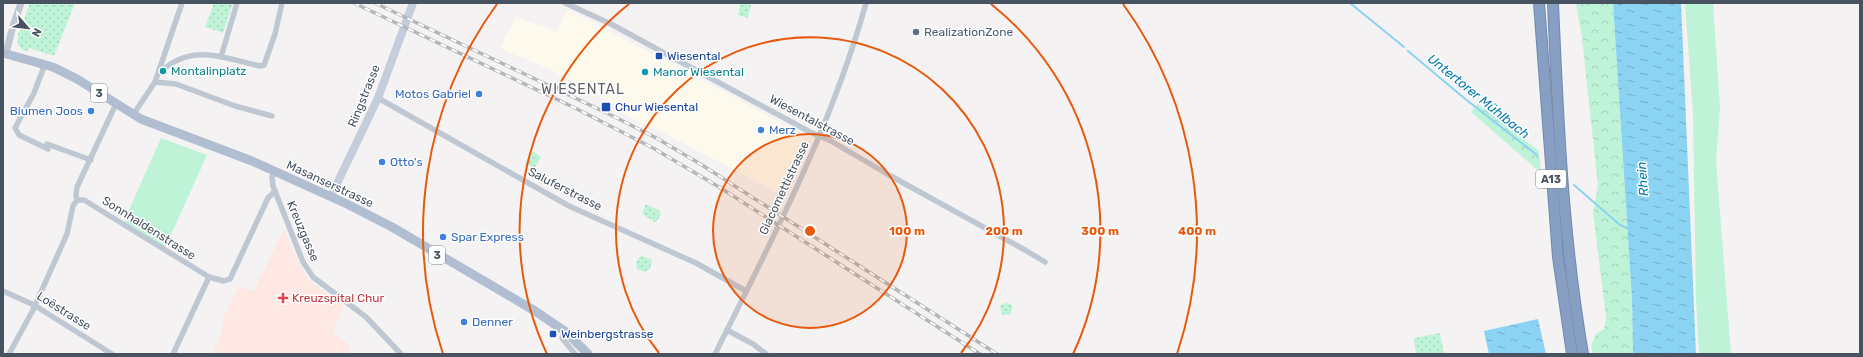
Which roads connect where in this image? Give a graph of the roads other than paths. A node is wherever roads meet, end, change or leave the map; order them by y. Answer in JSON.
{"nodes":[{"id":1,"x":21,"y":3,"type":"edge"},
{"id":2,"x":182,"y":3,"type":"edge"},
{"id":3,"x":237,"y":3,"type":"edge"},
{"id":4,"x":282,"y":3,"type":"edge"},
{"id":5,"x":413,"y":3,"type":"edge"},
{"id":6,"x":565,"y":3,"type":"edge"},
{"id":7,"x":866,"y":3,"type":"edge"},
{"id":8,"x":1539,"y":3,"type":"edge"},
{"id":9,"x":1553,"y":3,"type":"edge"},
{"id":10,"x":4,"y":53,"type":"edge"},
{"id":11,"x":221,"y":57,"type":"junction"},
{"id":12,"x":45,"y":64,"type":"junction"},
{"id":13,"x":159,"y":71,"type":"junction"},
{"id":14,"x":155,"y":82,"type":"junction"},
{"id":15,"x":378,"y":98,"type":"junction"},
{"id":16,"x":116,"y":104,"type":"junction"},
{"id":17,"x":133,"y":115,"type":"junction"},
{"id":18,"x":272,"y":116,"type":"dead end"},
{"id":19,"x":820,"y":136,"type":"junction"},
{"id":20,"x":91,"y":160,"type":"junction"},
{"id":21,"x":275,"y":171,"type":"junction"},
{"id":22,"x":275,"y":191,"type":"junction"},
{"id":23,"x":331,"y":196,"type":"junction"},
{"id":24,"x":77,"y":200,"type":"junction"},
{"id":25,"x":1045,"y":262,"type":"dead end"},
{"id":26,"x":209,"y":277,"type":"junction"},
{"id":27,"x":3,"y":290,"type":"edge"},
{"id":28,"x":746,"y":291,"type":"junction"},
{"id":29,"x":34,"y":305,"type":"junction"},
{"id":30,"x":727,"y":330,"type":"junction"},
{"id":31,"x":566,"y":332,"type":"junction"},
{"id":32,"x":9,"y":354,"type":"edge"},
{"id":33,"x":112,"y":354,"type":"edge"},
{"id":34,"x":173,"y":354,"type":"edge"},
{"id":35,"x":401,"y":354,"type":"edge"},
{"id":36,"x":575,"y":354,"type":"edge"},
{"id":37,"x":588,"y":354,"type":"edge"},
{"id":38,"x":715,"y":354,"type":"edge"},
{"id":39,"x":766,"y":354,"type":"edge"},
{"id":40,"x":1572,"y":354,"type":"edge"},
{"id":41,"x":1583,"y":354,"type":"edge"}],
"edges":[{"from":1,"to":10,"type":"street"},
{"from":2,"to":13,"type":"street"},
{"from":3,"to":11,"type":"street"},
{"from":4,"to":11,"type":"street"},
{"from":5,"to":15,"type":"main road","name":"Ringstrasse"},
{"from":6,"to":19,"type":"street","name":"Wiesentalstrasse"},
{"from":7,"to":19,"type":"street","name":"Giacomettistrasse"},
{"from":8,"to":40,"type":"highway","number":"A13"},
{"from":9,"to":41,"type":"highway","number":"A13"},
{"from":10,"to":12,"type":"main road","name":"Masanserstrasse","number":"3"},
{"from":11,"to":13,"type":"street"},
{"from":12,"to":16,"type":"main road","name":"Masanserstrasse","number":"3"},
{"from":12,"to":20,"type":"street"},
{"from":13,"to":14,"type":"street"},
{"from":14,"to":17,"type":"street"},
{"from":14,"to":18,"type":"street"},
{"from":15,"to":23,"type":"main road","name":"Ringstrasse"},
{"from":15,"to":28,"type":"street","name":"Saluferstrasse"},
{"from":16,"to":17,"type":"main road","name":"Masanserstrasse","number":"3"},
{"from":16,"to":20,"type":"street"},
{"from":17,"to":21,"type":"main road","name":"Masanserstrasse","number":"3"},
{"from":19,"to":25,"type":"street","name":"Wiesentalstrasse"},
{"from":19,"to":28,"type":"street","name":"Giacomettistrasse"},
{"from":20,"to":24,"type":"street"},
{"from":21,"to":22,"type":"street","name":"Kreuzgasse"},
{"from":21,"to":23,"type":"main road","name":"Masanserstrasse","number":"3"},
{"from":22,"to":26,"type":"street"},
{"from":22,"to":35,"type":"street","name":"Kreuzgasse"},
{"from":23,"to":31,"type":"main road","name":"Masanserstrasse","number":"3"},
{"from":24,"to":26,"type":"street","name":"Sonnhaldenstrasse"},
{"from":24,"to":29,"type":"street"},
{"from":26,"to":34,"type":"street"},
{"from":27,"to":29,"type":"street","name":"Loëstrasse"},
{"from":28,"to":30,"type":"street","name":"Giacomettistrasse"},
{"from":29,"to":32,"type":"street"},
{"from":29,"to":33,"type":"street","name":"Loëstrasse"},
{"from":30,"to":38,"type":"street","name":"Giacomettistrasse"},
{"from":30,"to":39,"type":"street"},
{"from":31,"to":36,"type":"street"},
{"from":31,"to":37,"type":"main road","name":"Masanserstrasse","number":"3"}]}
